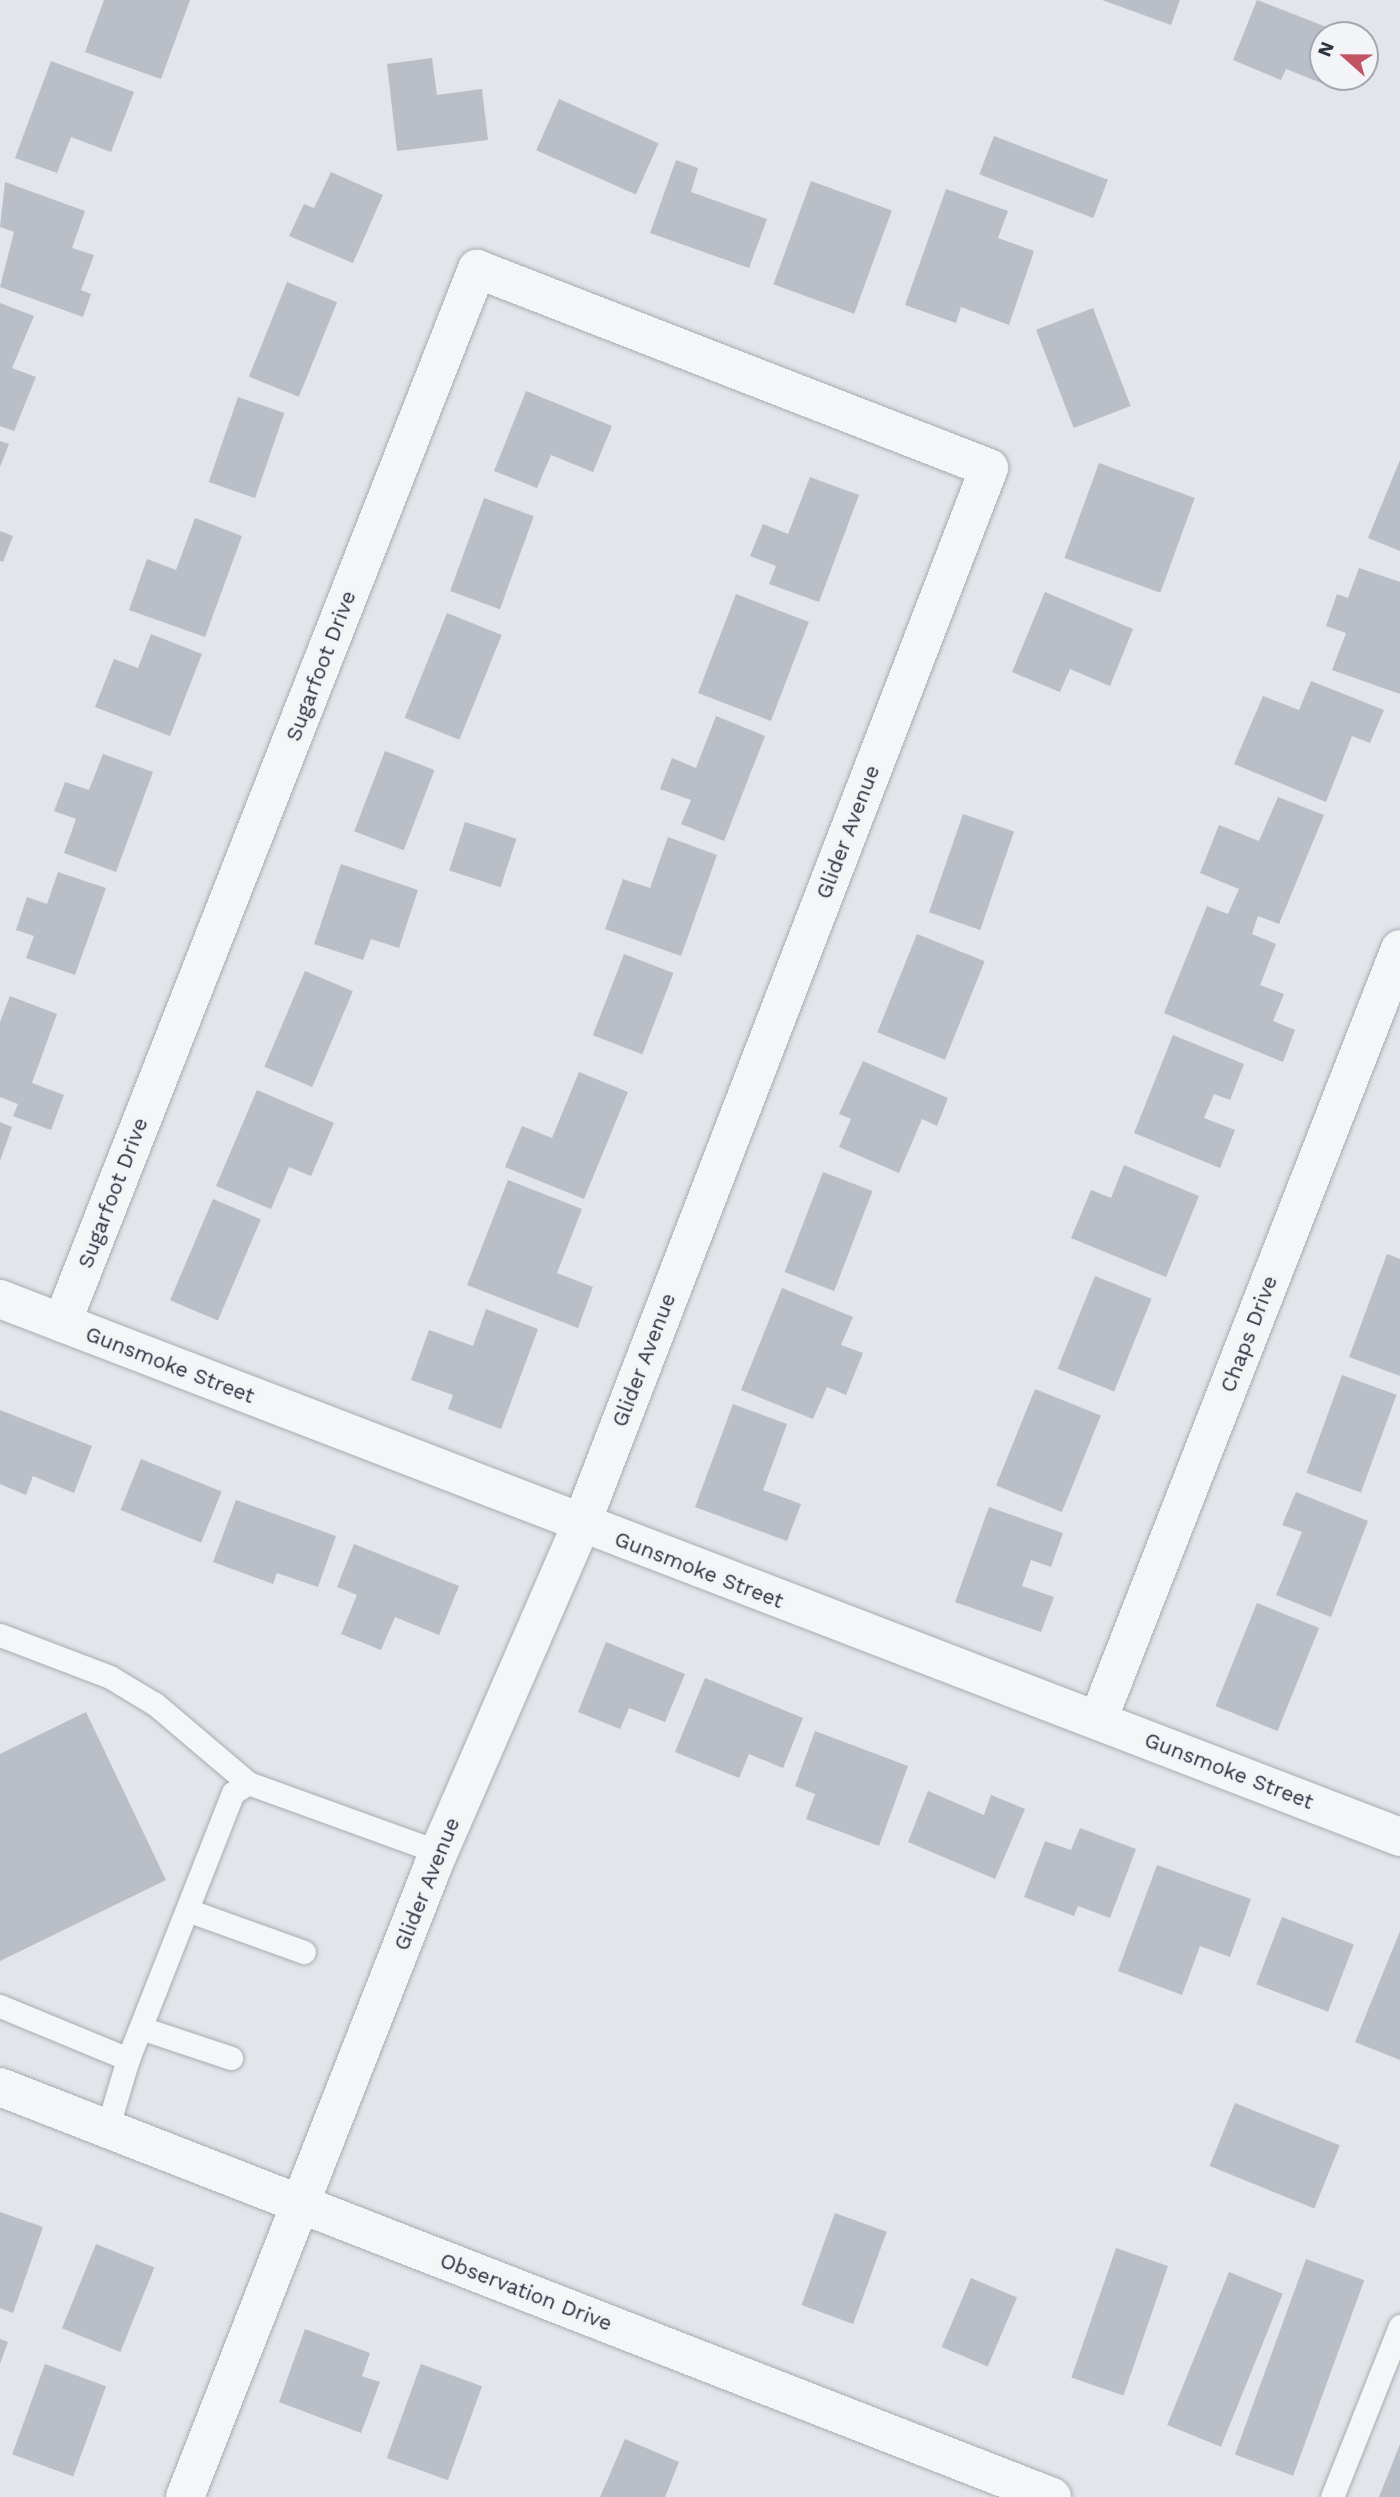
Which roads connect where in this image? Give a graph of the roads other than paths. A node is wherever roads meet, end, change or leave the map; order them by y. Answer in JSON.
{"nodes":[{"id":1,"x":738,"y":370,"type":"joint"},
{"id":2,"x":1400,"y":949,"type":"edge"},
{"id":3,"x":0,"y":1299,"type":"edge"},
{"id":4,"x":62,"y":1323,"type":"junction"},
{"id":5,"x":581,"y":1525,"type":"junction"},
{"id":6,"x":0,"y":1636,"type":"edge"},
{"id":7,"x":1098,"y":1720,"type":"junction"},
{"id":8,"x":248,"y":1783,"type":"junction"},
{"id":9,"x":1400,"y":1837,"type":"edge"},
{"id":10,"x":439,"y":1852,"type":"junction"},
{"id":11,"x":190,"y":1911,"type":"junction"},
{"id":12,"x":304,"y":1952,"type":"dead end"},
{"id":13,"x":0,"y":2006,"type":"edge"},
{"id":14,"x":141,"y":2028,"type":"junction"},
{"id":15,"x":230,"y":2058,"type":"dead end"},
{"id":16,"x":128,"y":2059,"type":"junction"},
{"id":17,"x":0,"y":2087,"type":"edge"},
{"id":18,"x":107,"y":2129,"type":"junction"},
{"id":19,"x":301,"y":2205,"type":"junction"},
{"id":20,"x":1400,"y":2326,"type":"edge"},
{"id":21,"x":185,"y":2497,"type":"edge"},
{"id":22,"x":1052,"y":2497,"type":"edge"},
{"id":23,"x":1332,"y":2497,"type":"edge"}],
"edges":[{"from":1,"to":4,"type":"street","name":"Sugarfoot Drive"},
{"from":1,"to":5,"type":"street","name":"Glider Avenue"},
{"from":2,"to":7,"type":"street","name":"Chaps Drive"},
{"from":3,"to":4,"type":"street","name":"Gunsmoke Street"},
{"from":4,"to":5,"type":"street","name":"Gunsmoke Street"},
{"from":5,"to":7,"type":"street","name":"Gunsmoke Street"},
{"from":5,"to":10,"type":"street","name":"Glider Avenue"},
{"from":6,"to":8,"type":"lane"},
{"from":7,"to":9,"type":"street","name":"Gunsmoke Street"},
{"from":8,"to":10,"type":"lane"},
{"from":8,"to":11,"type":"lane"},
{"from":10,"to":19,"type":"street","name":"Glider Avenue"},
{"from":11,"to":12,"type":"lane"},
{"from":11,"to":14,"type":"lane"},
{"from":13,"to":16,"type":"lane"},
{"from":14,"to":15,"type":"lane"},
{"from":14,"to":16,"type":"lane"},
{"from":16,"to":18,"type":"lane"},
{"from":17,"to":18,"type":"street","name":"Observation Drive"},
{"from":18,"to":19,"type":"street","name":"Observation Drive"},
{"from":19,"to":21,"type":"street","name":"Glider Avenue"},
{"from":19,"to":22,"type":"street","name":"Observation Drive"},
{"from":20,"to":23,"type":"lane"}]}
